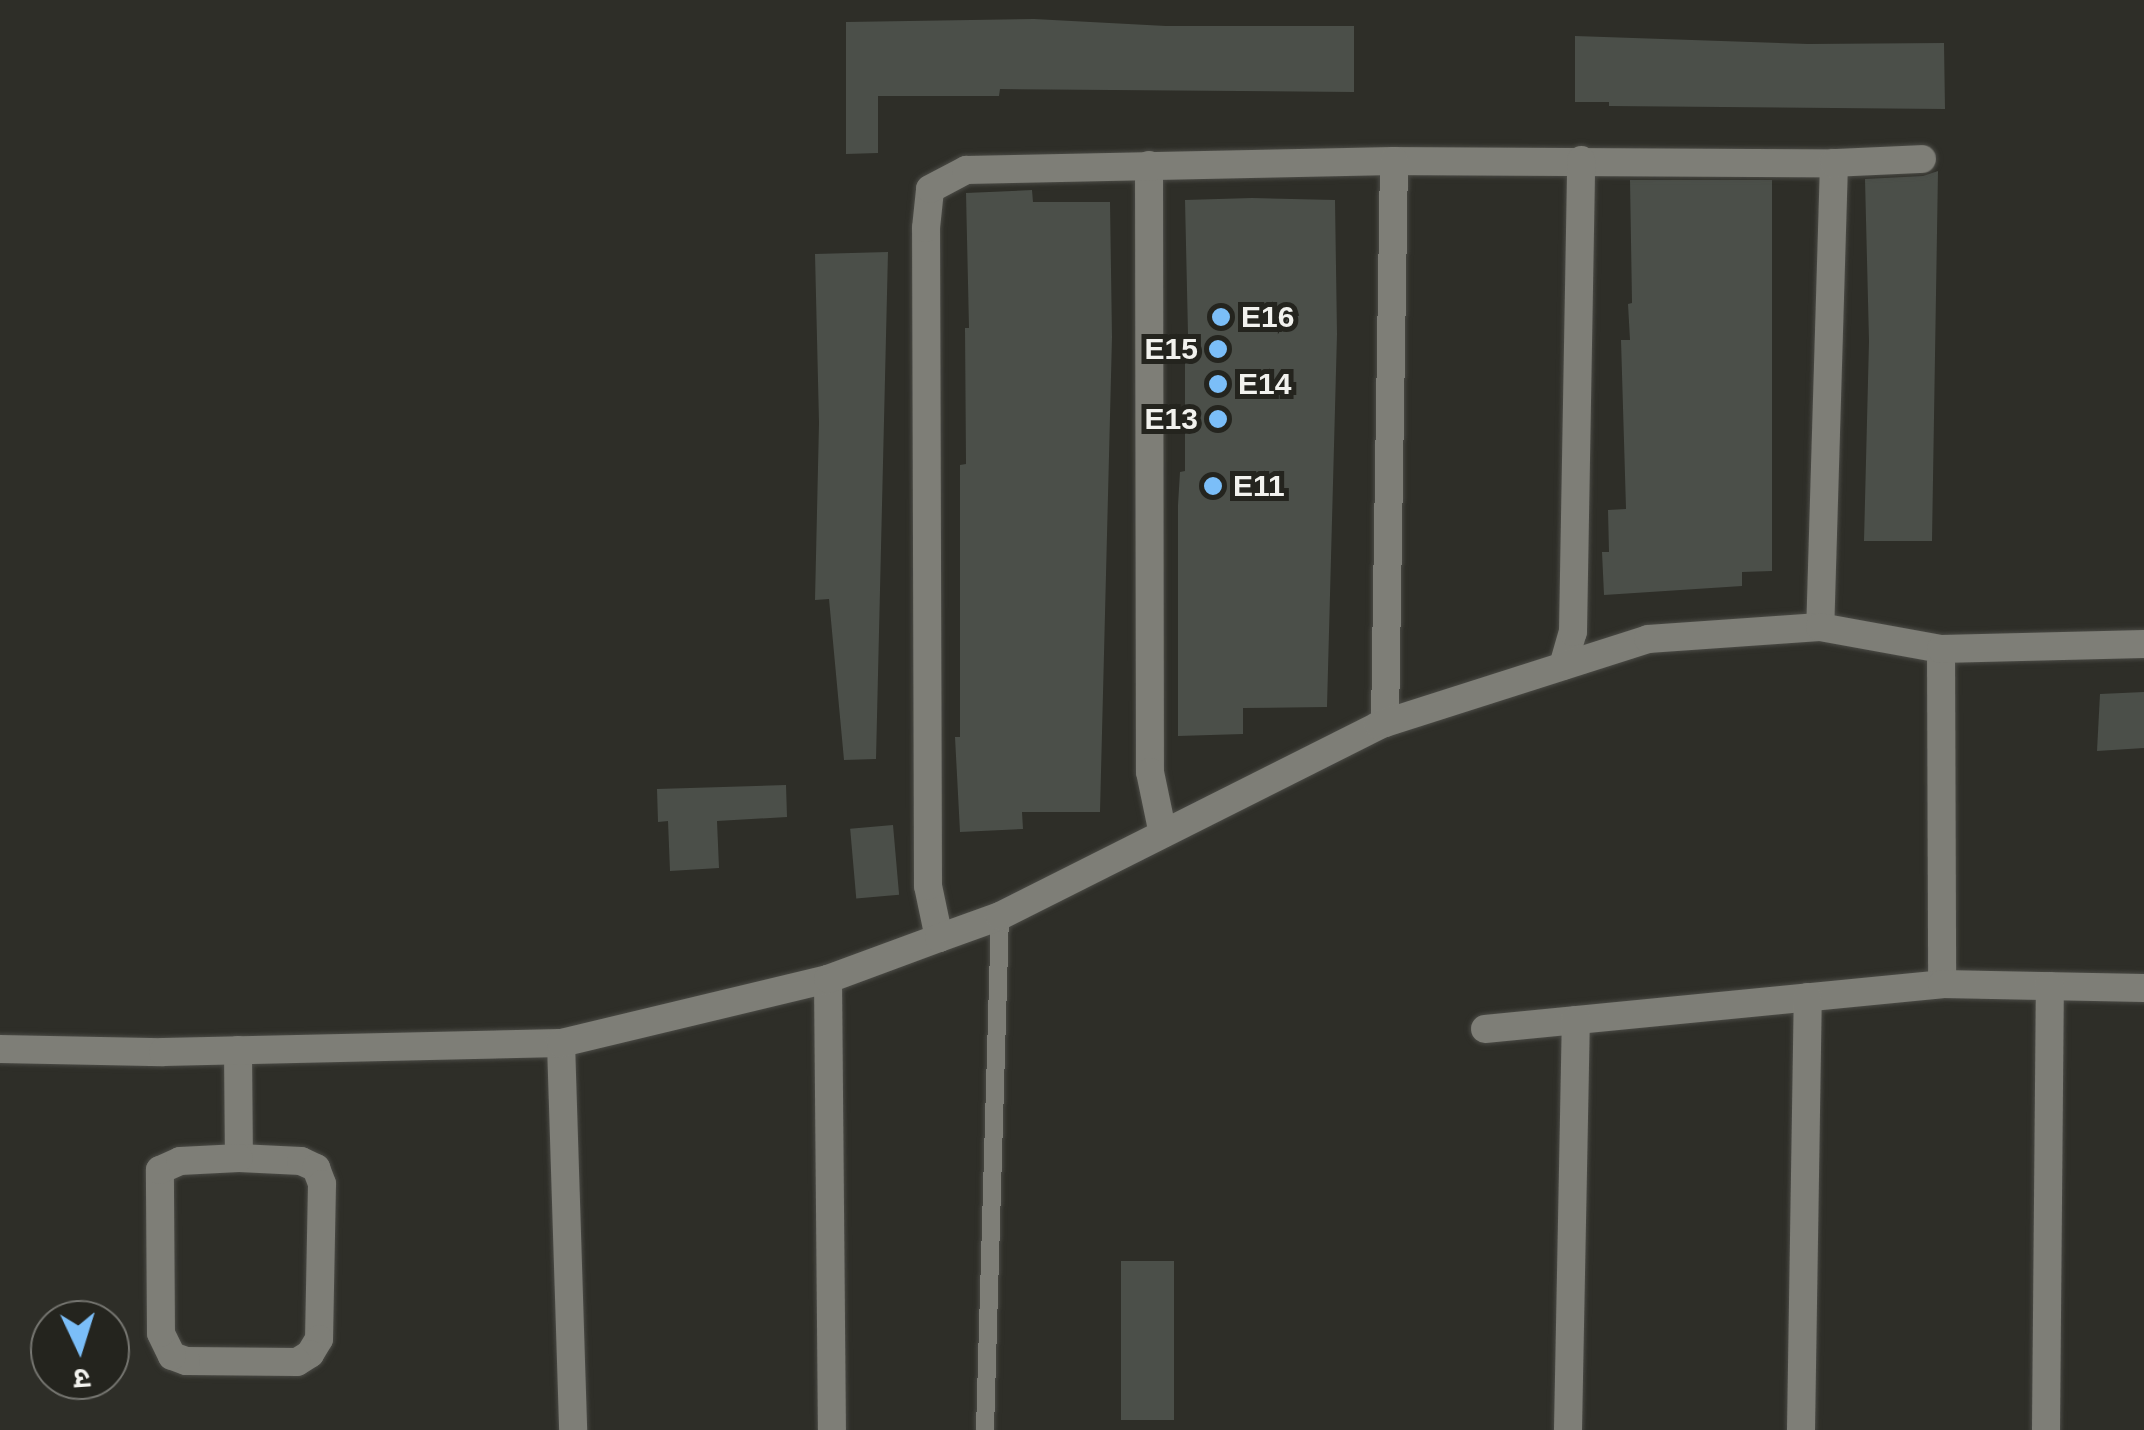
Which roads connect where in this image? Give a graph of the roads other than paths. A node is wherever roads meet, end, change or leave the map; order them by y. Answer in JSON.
{"nodes":[{"id":1,"x":1922,"y":159,"type":"dead end"},
{"id":2,"x":1581,"y":160,"type":"junction"},
{"id":3,"x":1394,"y":161,"type":"junction"},
{"id":4,"x":1834,"y":163,"type":"junction"},
{"id":5,"x":1149,"y":165,"type":"junction"},
{"id":6,"x":1820,"y":627,"type":"junction"},
{"id":7,"x":2144,"y":644,"type":"edge"},
{"id":8,"x":1941,"y":649,"type":"junction"},
{"id":9,"x":1563,"y":666,"type":"junction"},
{"id":10,"x":1386,"y":723,"type":"junction"},
{"id":11,"x":1163,"y":834,"type":"junction"},
{"id":12,"x":1000,"y":916,"type":"junction"},
{"id":13,"x":939,"y":938,"type":"junction"},
{"id":14,"x":828,"y":979,"type":"junction"},
{"id":15,"x":1942,"y":984,"type":"junction"},
{"id":16,"x":2050,"y":986,"type":"junction"},
{"id":17,"x":2144,"y":988,"type":"edge"},
{"id":18,"x":1808,"y":997,"type":"junction"},
{"id":19,"x":1576,"y":1020,"type":"junction"},
{"id":20,"x":1484,"y":1029,"type":"dead end"},
{"id":21,"x":561,"y":1043,"type":"junction"},
{"id":22,"x":0,"y":1049,"type":"edge"},
{"id":23,"x":238,"y":1050,"type":"junction"},
{"id":24,"x":239,"y":1158,"type":"junction"},
{"id":25,"x":573,"y":1430,"type":"edge"},
{"id":26,"x":832,"y":1430,"type":"edge"},
{"id":27,"x":985,"y":1430,"type":"edge"},
{"id":28,"x":1568,"y":1430,"type":"edge"},
{"id":29,"x":1801,"y":1430,"type":"edge"},
{"id":30,"x":2046,"y":1430,"type":"edge"}],
"edges":[{"from":1,"to":4,"type":"street"},
{"from":2,"to":3,"type":"street"},
{"from":2,"to":4,"type":"street"},
{"from":2,"to":9,"type":"street"},
{"from":3,"to":5,"type":"street"},
{"from":3,"to":10,"type":"street"},
{"from":4,"to":6,"type":"street"},
{"from":5,"to":11,"type":"street"},
{"from":5,"to":13,"type":"street"},
{"from":6,"to":8,"type":"street"},
{"from":6,"to":9,"type":"street"},
{"from":7,"to":8,"type":"street"},
{"from":8,"to":15,"type":"street"},
{"from":9,"to":10,"type":"street"},
{"from":10,"to":11,"type":"street"},
{"from":11,"to":12,"type":"street"},
{"from":12,"to":13,"type":"street"},
{"from":12,"to":27,"type":"lane"},
{"from":13,"to":14,"type":"street"},
{"from":14,"to":21,"type":"street"},
{"from":14,"to":26,"type":"street"},
{"from":15,"to":16,"type":"street"},
{"from":15,"to":18,"type":"street"},
{"from":16,"to":17,"type":"street"},
{"from":16,"to":30,"type":"street"},
{"from":18,"to":19,"type":"street"},
{"from":18,"to":29,"type":"street"},
{"from":19,"to":20,"type":"street"},
{"from":19,"to":28,"type":"street"},
{"from":21,"to":23,"type":"street"},
{"from":21,"to":25,"type":"street"},
{"from":22,"to":23,"type":"street"},
{"from":23,"to":24,"type":"street"},
{"from":24,"to":24,"type":"street"}]}
